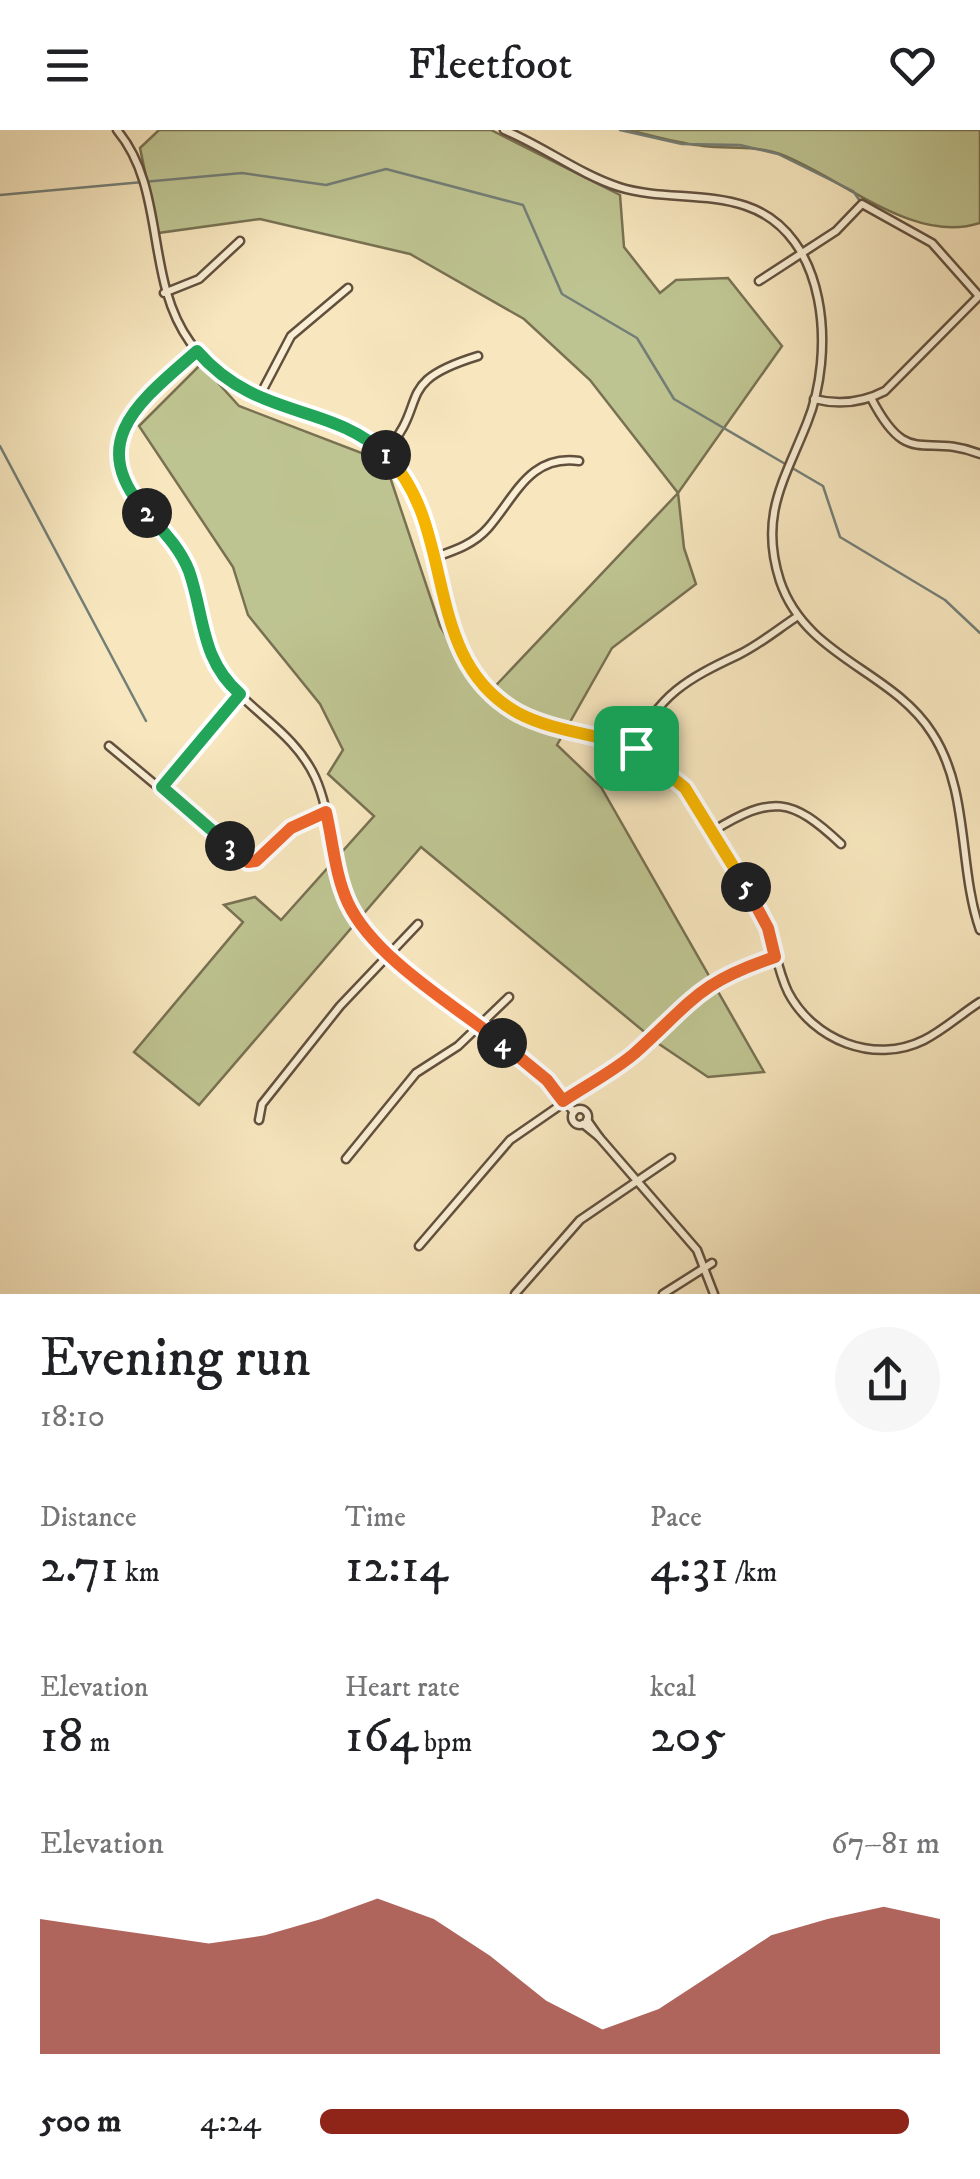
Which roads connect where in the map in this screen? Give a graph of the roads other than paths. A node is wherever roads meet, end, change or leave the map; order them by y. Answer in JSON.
{"nodes":[{"id":1,"x":117,"y":130,"type":"edge"},
{"id":2,"x":504,"y":130,"type":"edge"},
{"id":3,"x":240,"y":241,"type":"dead end"},
{"id":4,"x":802,"y":253,"type":"junction"},
{"id":5,"x":758,"y":281,"type":"dead end"},
{"id":6,"x":348,"y":288,"type":"dead end"},
{"id":7,"x":164,"y":293,"type":"junction"},
{"id":8,"x":980,"y":296,"type":"edge"},
{"id":9,"x":197,"y":351,"type":"junction"},
{"id":10,"x":478,"y":356,"type":"dead end"},
{"id":11,"x":871,"y":398,"type":"junction"},
{"id":12,"x":258,"y":399,"type":"junction"},
{"id":13,"x":814,"y":399,"type":"junction"},
{"id":14,"x":384,"y":454,"type":"junction"},
{"id":15,"x":980,"y":454,"type":"edge"},
{"id":16,"x":579,"y":461,"type":"dead end"},
{"id":17,"x":433,"y":558,"type":"junction"},
{"id":18,"x":798,"y":616,"type":"junction"},
{"id":19,"x":240,"y":694,"type":"junction"},
{"id":20,"x":110,"y":746,"type":"dead end"},
{"id":21,"x":636,"y":748,"type":"junction"},
{"id":22,"x":162,"y":787,"type":"junction"},
{"id":23,"x":326,"y":812,"type":"junction"},
{"id":24,"x":713,"y":832,"type":"junction"},
{"id":25,"x":841,"y":844,"type":"dead end"},
{"id":26,"x":418,"y":924,"type":"dead end"},
{"id":27,"x":980,"y":930,"type":"edge"},
{"id":28,"x":391,"y":956,"type":"junction"},
{"id":29,"x":775,"y":957,"type":"junction"},
{"id":30,"x":510,"y":997,"type":"dead end"},
{"id":31,"x":980,"y":1002,"type":"edge"},
{"id":32,"x":479,"y":1025,"type":"junction"},
{"id":33,"x":563,"y":1101,"type":"junction"},
{"id":34,"x":258,"y":1120,"type":"dead end"},
{"id":35,"x":670,"y":1158,"type":"dead end"},
{"id":36,"x":346,"y":1159,"type":"dead end"},
{"id":37,"x":637,"y":1178,"type":"junction"},
{"id":38,"x":418,"y":1246,"type":"dead end"},
{"id":39,"x":712,"y":1263,"type":"dead end"},
{"id":40,"x":704,"y":1267,"type":"junction"},
{"id":41,"x":515,"y":1294,"type":"edge"},
{"id":42,"x":663,"y":1294,"type":"edge"},
{"id":43,"x":714,"y":1294,"type":"edge"}],
"edges":[{"from":1,"to":7,"type":"street"},
{"from":2,"to":4,"type":"street"},
{"from":3,"to":7,"type":"street"},
{"from":4,"to":5,"type":"street"},
{"from":4,"to":8,"type":"street"},
{"from":4,"to":13,"type":"street"},
{"from":6,"to":12,"type":"street"},
{"from":7,"to":9,"type":"street"},
{"from":8,"to":11,"type":"street"},
{"from":9,"to":12,"type":"street"},
{"from":9,"to":19,"type":"street"},
{"from":10,"to":14,"type":"street"},
{"from":11,"to":13,"type":"street"},
{"from":11,"to":15,"type":"street"},
{"from":12,"to":14,"type":"street"},
{"from":13,"to":18,"type":"street"},
{"from":14,"to":17,"type":"street"},
{"from":16,"to":17,"type":"street"},
{"from":17,"to":21,"type":"street"},
{"from":18,"to":21,"type":"street"},
{"from":18,"to":27,"type":"street"},
{"from":19,"to":22,"type":"street"},
{"from":19,"to":23,"type":"street"},
{"from":20,"to":22,"type":"street"},
{"from":21,"to":24,"type":"street"},
{"from":22,"to":23,"type":"street"},
{"from":23,"to":28,"type":"street"},
{"from":24,"to":25,"type":"street"},
{"from":24,"to":29,"type":"street"},
{"from":26,"to":28,"type":"street"},
{"from":28,"to":32,"type":"street"},
{"from":28,"to":34,"type":"street"},
{"from":29,"to":31,"type":"street"},
{"from":29,"to":33,"type":"street"},
{"from":30,"to":32,"type":"street"},
{"from":32,"to":33,"type":"street"},
{"from":32,"to":36,"type":"street"},
{"from":33,"to":37,"type":"street"},
{"from":33,"to":38,"type":"street"},
{"from":35,"to":37,"type":"street"},
{"from":37,"to":40,"type":"street"},
{"from":37,"to":41,"type":"street"},
{"from":39,"to":40,"type":"street"},
{"from":40,"to":42,"type":"street"},
{"from":40,"to":43,"type":"street"}]}
